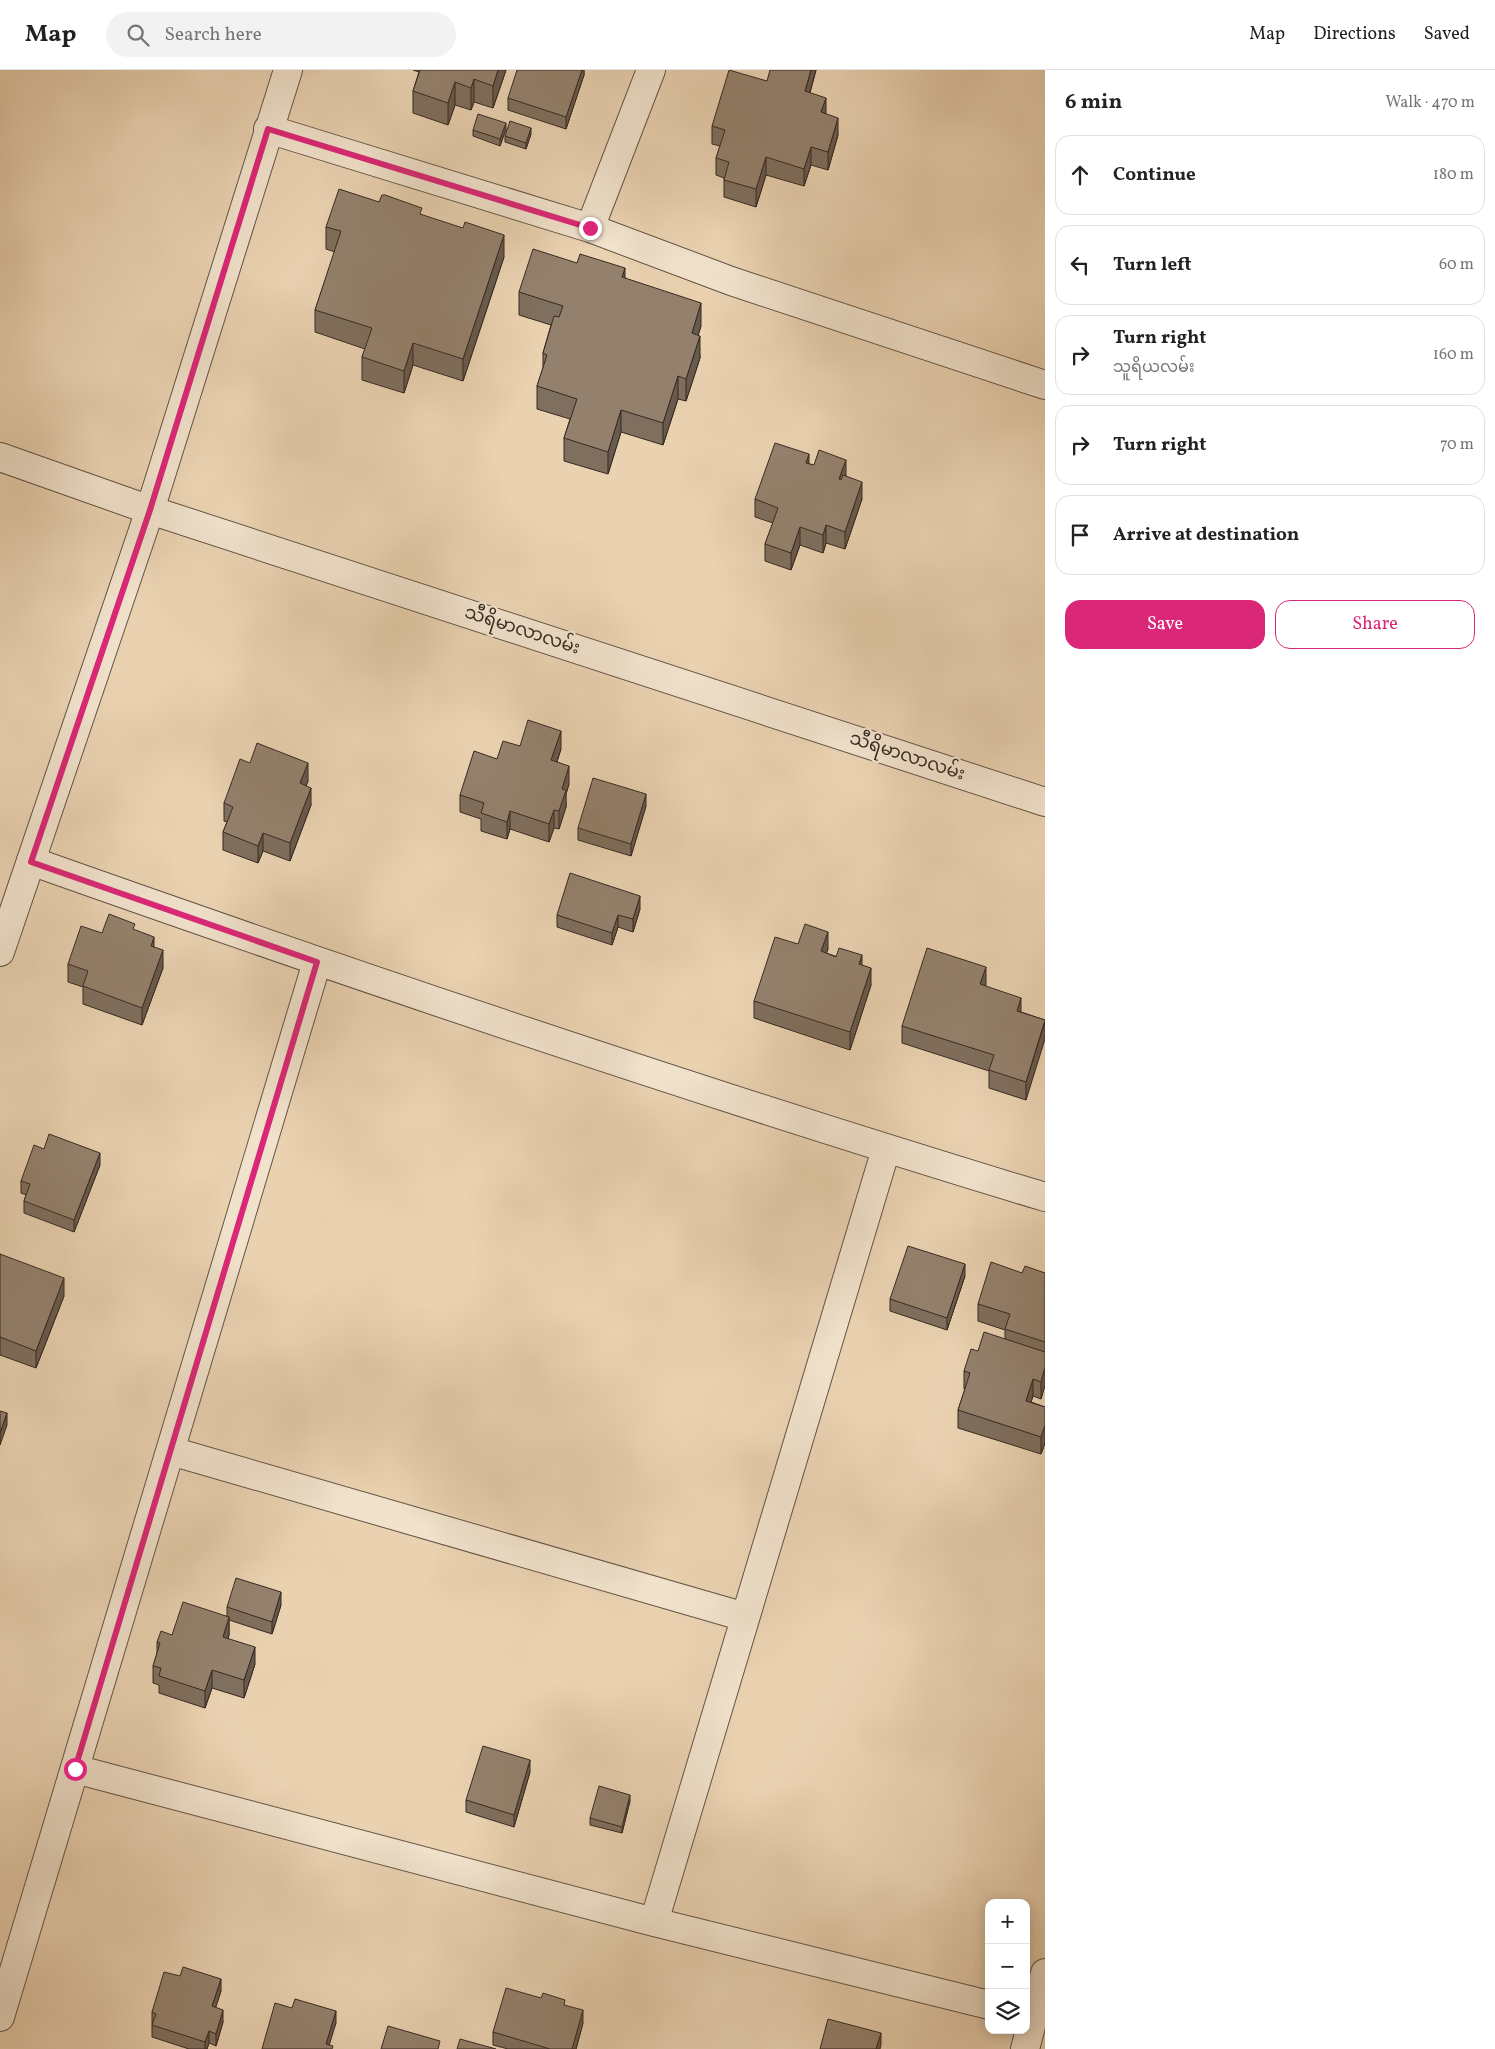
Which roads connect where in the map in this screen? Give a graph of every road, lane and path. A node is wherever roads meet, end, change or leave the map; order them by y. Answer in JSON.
{"nodes":[{"id":1,"x":288,"y":70,"type":"edge"},
{"id":2,"x":651,"y":70,"type":"edge"},
{"id":3,"x":268,"y":129,"type":"junction"},
{"id":4,"x":590,"y":228,"type":"junction"},
{"id":5,"x":1045,"y":384,"type":"edge"},
{"id":6,"x":0,"y":456,"type":"edge"},
{"id":7,"x":150,"y":510,"type":"junction"},
{"id":8,"x":1045,"y":802,"type":"edge"},
{"id":9,"x":31,"y":862,"type":"junction"},
{"id":10,"x":0,"y":952,"type":"edge"},
{"id":11,"x":317,"y":962,"type":"junction"},
{"id":12,"x":886,"y":1149,"type":"junction"},
{"id":13,"x":1045,"y":1197,"type":"edge"},
{"id":14,"x":171,"y":1451,"type":"junction"},
{"id":15,"x":745,"y":1617,"type":"junction"},
{"id":16,"x":75,"y":1769,"type":"junction"},
{"id":17,"x":654,"y":1922,"type":"junction"},
{"id":18,"x":1045,"y":1973,"type":"edge"},
{"id":19,"x":985,"y":2005,"type":"edge"},
{"id":20,"x":1030,"y":2016,"type":"edge"},
{"id":21,"x":0,"y":2017,"type":"edge"},
{"id":22,"x":1027,"y":2034,"type":"edge"},
{"id":23,"x":1025,"y":2049,"type":"edge"}],
"edges":[{"from":1,"to":3,"type":"street"},
{"from":2,"to":4,"type":"street"},
{"from":3,"to":4,"type":"street"},
{"from":3,"to":7,"type":"street"},
{"from":4,"to":5,"type":"street"},
{"from":6,"to":7,"type":"street","name":"သီရိမာလာလမ်း"},
{"from":7,"to":8,"type":"street","name":"သီရိမာလာလမ်း"},
{"from":7,"to":9,"type":"street"},
{"from":9,"to":10,"type":"street"},
{"from":9,"to":11,"type":"street"},
{"from":11,"to":12,"type":"street"},
{"from":11,"to":14,"type":"street"},
{"from":12,"to":13,"type":"street"},
{"from":12,"to":15,"type":"street"},
{"from":14,"to":15,"type":"street"},
{"from":14,"to":16,"type":"street"},
{"from":15,"to":17,"type":"street"},
{"from":16,"to":17,"type":"street"},
{"from":16,"to":21,"type":"street"},
{"from":17,"to":19,"type":"street"},
{"from":18,"to":20,"type":"street"},
{"from":22,"to":23,"type":"street"}]}
